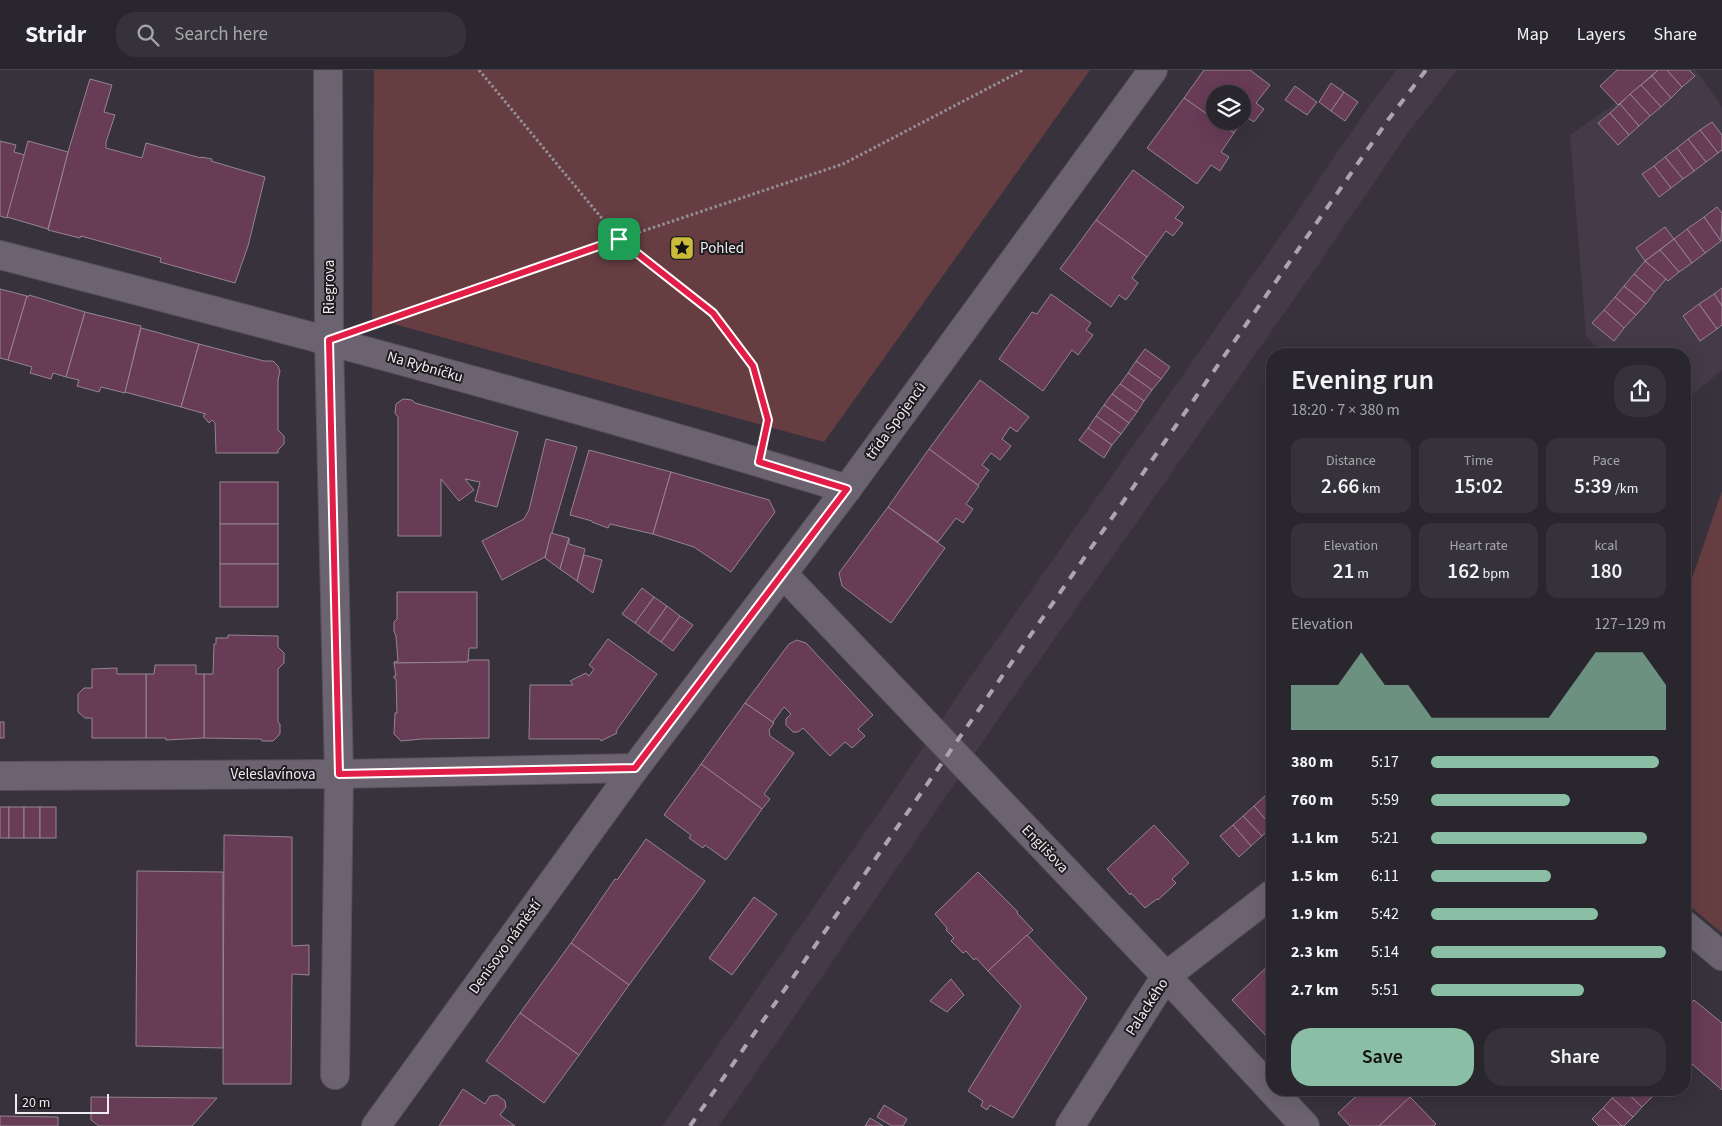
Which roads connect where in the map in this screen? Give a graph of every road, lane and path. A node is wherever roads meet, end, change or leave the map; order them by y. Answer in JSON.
{"nodes":[{"id":1,"x":328,"y":70,"type":"edge"},
{"id":2,"x":479,"y":70,"type":"edge"},
{"id":3,"x":1023,"y":70,"type":"edge"},
{"id":4,"x":1153,"y":70,"type":"edge"},
{"id":5,"x":619,"y":239,"type":"junction"},
{"id":6,"x":0,"y":255,"type":"edge"},
{"id":7,"x":375,"y":324,"type":"dead end"},
{"id":8,"x":329,"y":340,"type":"junction"},
{"id":9,"x":759,"y":462,"type":"junction"},
{"id":10,"x":847,"y":489,"type":"junction"},
{"id":11,"x":783,"y":574,"type":"junction"},
{"id":12,"x":635,"y":768,"type":"junction"},
{"id":13,"x":339,"y":774,"type":"junction"},
{"id":14,"x":0,"y":776,"type":"edge"},
{"id":15,"x":1266,"y":899,"type":"edge"},
{"id":16,"x":1691,"y":930,"type":"edge"},
{"id":17,"x":1722,"y":956,"type":"edge"},
{"id":18,"x":1166,"y":976,"type":"junction"},
{"id":19,"x":335,"y":1075,"type":"dead end"},
{"id":20,"x":1266,"y":1083,"type":"edge"},
{"id":21,"x":1278,"y":1096,"type":"edge"},
{"id":22,"x":376,"y":1126,"type":"edge"},
{"id":23,"x":1070,"y":1126,"type":"edge"},
{"id":24,"x":1306,"y":1126,"type":"edge"}],
"edges":[{"from":1,"to":8,"type":"street","name":"Riegrova"},
{"from":2,"to":5,"type":"path"},
{"from":3,"to":5,"type":"path"},
{"from":4,"to":10,"type":"street","name":"třída Spojenců"},
{"from":5,"to":7,"type":"path"},
{"from":5,"to":9,"type":"path"},
{"from":6,"to":8,"type":"street","name":"Na Rybníčku"},
{"from":8,"to":9,"type":"street","name":"Na Rybníčku"},
{"from":8,"to":13,"type":"street","name":"Riegrova"},
{"from":9,"to":10,"type":"street","name":"Na Rybníčku"},
{"from":10,"to":11,"type":"street","name":"třída Spojenců"},
{"from":11,"to":12,"type":"street","name":"třída Spojenců"},
{"from":11,"to":18,"type":"street","name":"Englišova"},
{"from":12,"to":13,"type":"street","name":"Veleslavínova"},
{"from":12,"to":22,"type":"street","name":"Denisovo náměstí"},
{"from":13,"to":14,"type":"street","name":"Veleslavínova"},
{"from":13,"to":19,"type":"street","name":"Riegrova"},
{"from":15,"to":18,"type":"street","name":"Palackého"},
{"from":16,"to":17,"type":"street"},
{"from":18,"to":20,"type":"street","name":"Englišova"},
{"from":18,"to":23,"type":"street","name":"Palackého"},
{"from":21,"to":24,"type":"street","name":"Englišova"}]}
